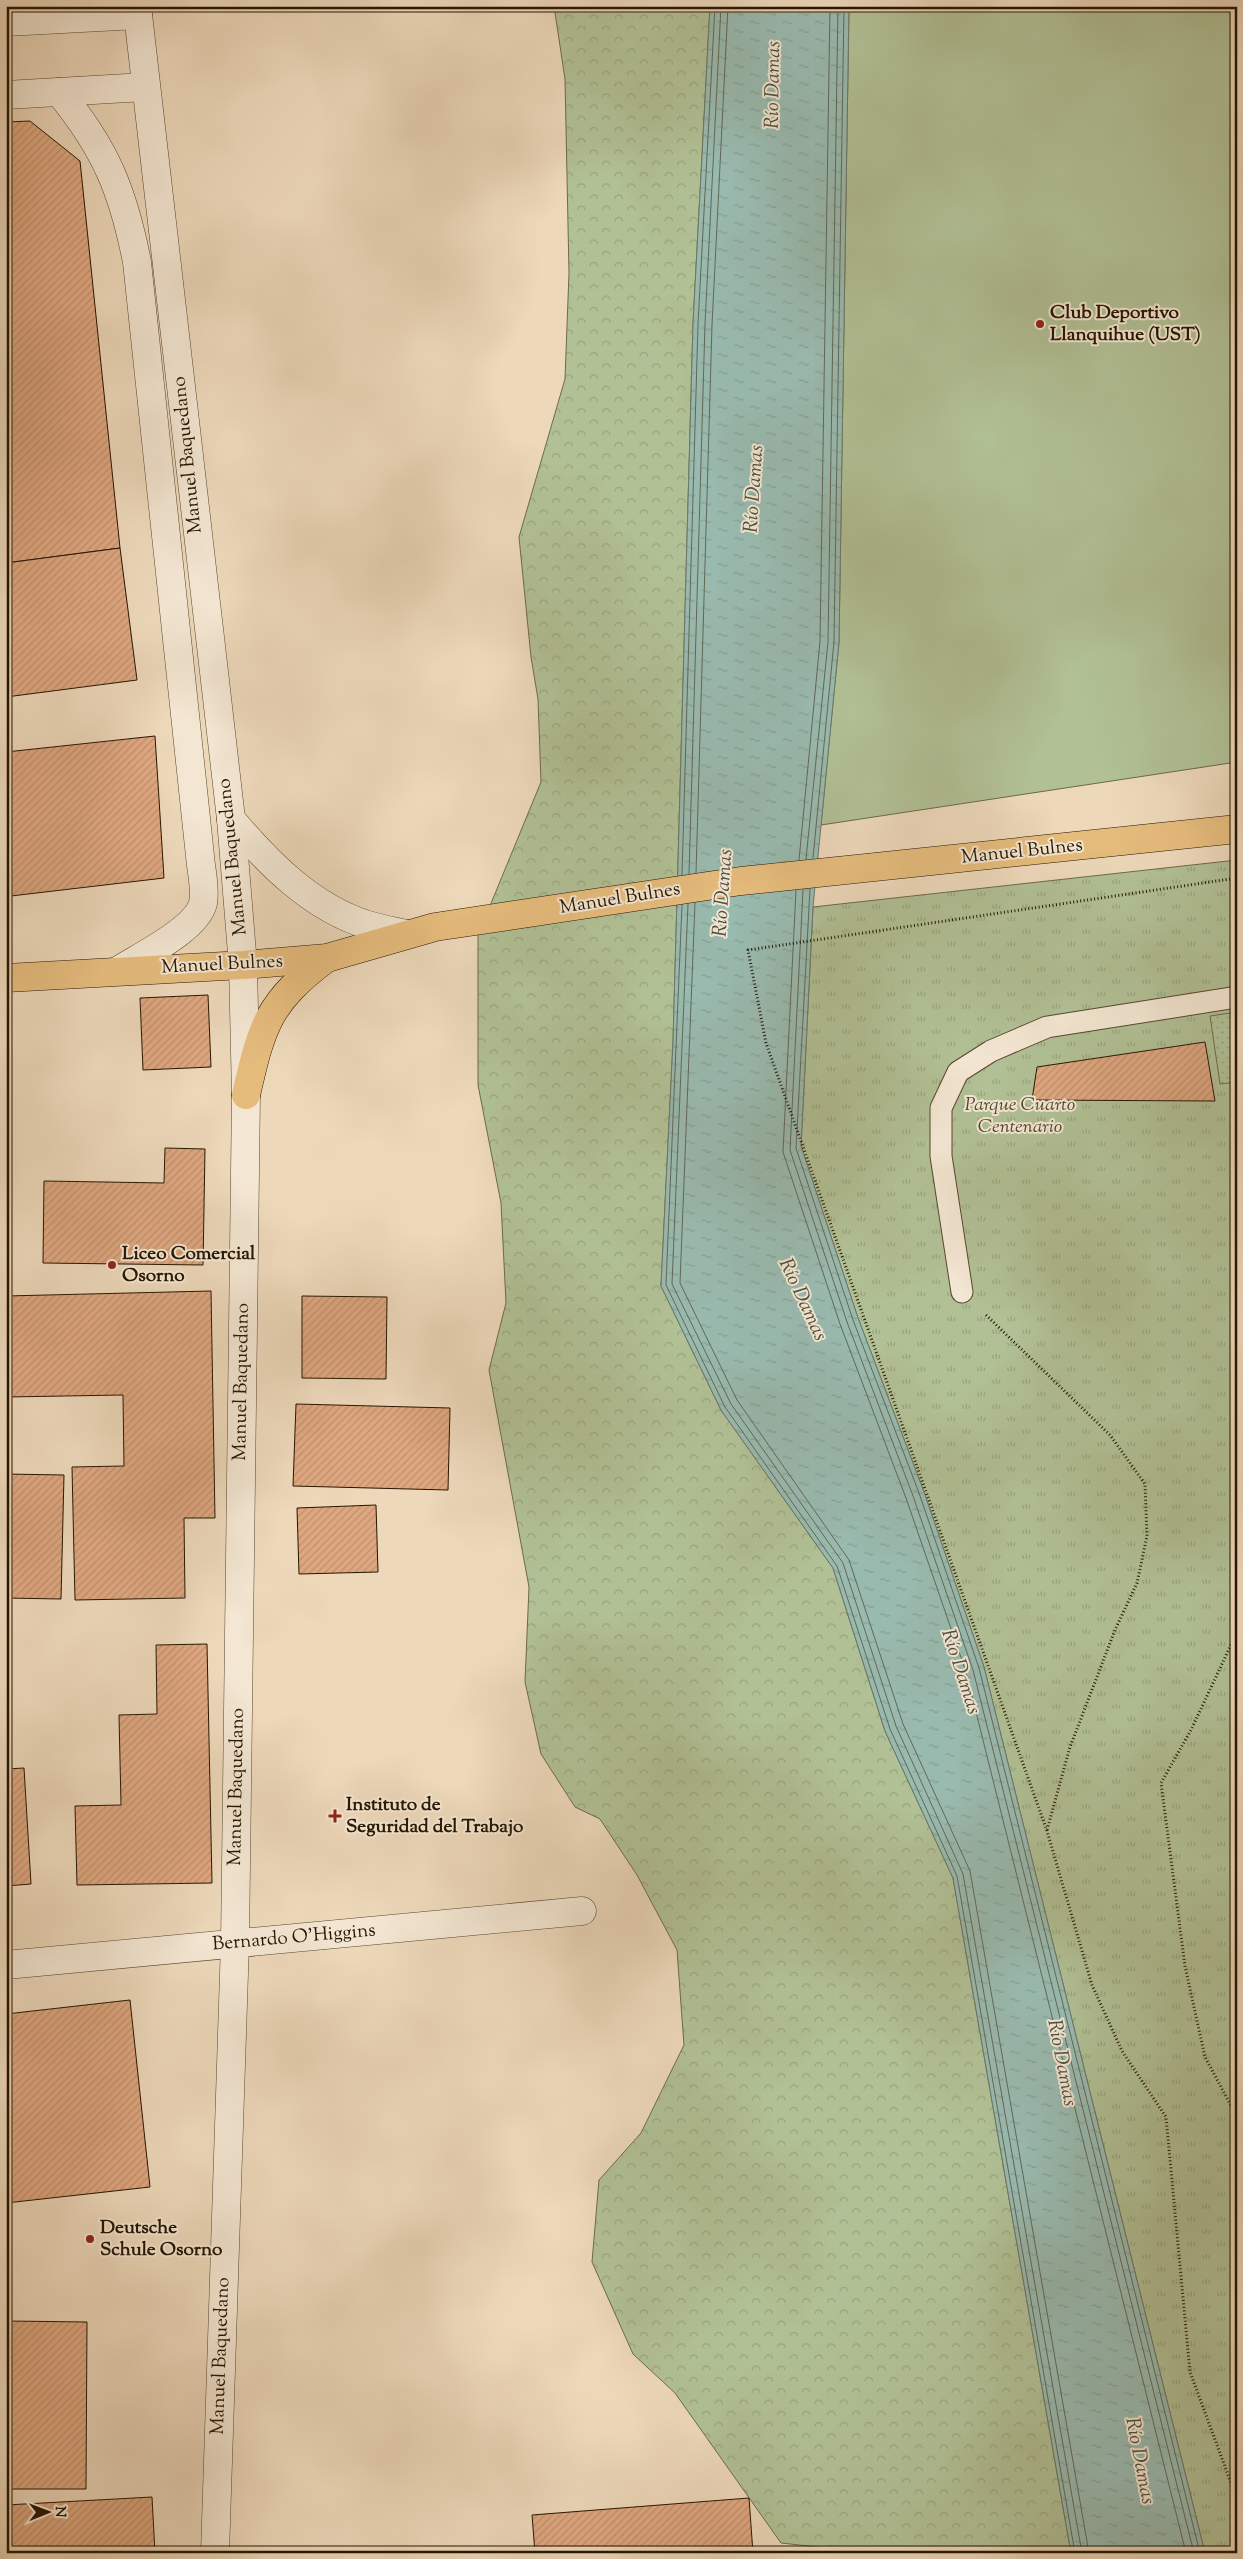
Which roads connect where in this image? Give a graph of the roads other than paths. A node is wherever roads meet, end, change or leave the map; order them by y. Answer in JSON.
{"nodes":[{"id":1,"x":138,"y":11,"type":"edge"},
{"id":2,"x":6,"y":22,"type":"edge"},
{"id":3,"x":145,"y":87,"type":"junction"},
{"id":4,"x":59,"y":92,"type":"junction"},
{"id":5,"x":6,"y":95,"type":"edge"},
{"id":6,"x":167,"y":272,"type":"junction"},
{"id":7,"x":138,"y":276,"type":"junction"},
{"id":8,"x":192,"y":496,"type":"junction"},
{"id":9,"x":162,"y":501,"type":"junction"},
{"id":10,"x":194,"y":802,"type":"junction"},
{"id":11,"x":229,"y":809,"type":"junction"},
{"id":12,"x":1237,"y":830,"type":"edge"},
{"id":13,"x":406,"y":934,"type":"junction"},
{"id":14,"x":327,"y":958,"type":"junction"},
{"id":15,"x":243,"y":965,"type":"junction"},
{"id":16,"x":119,"y":970,"type":"junction"},
{"id":17,"x":6,"y":978,"type":"edge"},
{"id":18,"x":1237,"y":998,"type":"edge"},
{"id":19,"x":246,"y":1095,"type":"junction"},
{"id":20,"x":962,"y":1292,"type":"road end"},
{"id":21,"x":582,"y":1911,"type":"dead end"},
{"id":22,"x":235,"y":1943,"type":"junction"},
{"id":23,"x":6,"y":1965,"type":"edge"},
{"id":24,"x":215,"y":2553,"type":"edge"}],
"edges":[{"from":1,"to":2,"type":"street"},
{"from":1,"to":3,"type":"street","name":"Manuel Baquedano"},
{"from":3,"to":4,"type":"street"},
{"from":3,"to":6,"type":"street","name":"Manuel Baquedano"},
{"from":4,"to":5,"type":"street"},
{"from":4,"to":7,"type":"street","name":"Manuel Baquedano"},
{"from":6,"to":7,"type":"street"},
{"from":6,"to":8,"type":"street","name":"Manuel Baquedano"},
{"from":7,"to":9,"type":"street","name":"Manuel Baquedano"},
{"from":8,"to":9,"type":"street"},
{"from":8,"to":11,"type":"street","name":"Manuel Baquedano"},
{"from":9,"to":10,"type":"street","name":"Manuel Baquedano"},
{"from":10,"to":11,"type":"street"},
{"from":10,"to":16,"type":"street","name":"Manuel Baquedano"},
{"from":11,"to":13,"type":"street"},
{"from":11,"to":15,"type":"street","name":"Manuel Baquedano"},
{"from":12,"to":13,"type":"main road","name":"Manuel Bulnes"},
{"from":13,"to":14,"type":"main road","name":"Manuel Bulnes"},
{"from":14,"to":15,"type":"main road","name":"Manuel Bulnes"},
{"from":14,"to":19,"type":"main road"},
{"from":15,"to":16,"type":"main road","name":"Manuel Bulnes"},
{"from":15,"to":19,"type":"street","name":"Manuel Baquedano"},
{"from":16,"to":17,"type":"main road","name":"Manuel Bulnes"},
{"from":18,"to":20,"type":"lane"},
{"from":19,"to":22,"type":"street","name":"Manuel Baquedano"},
{"from":21,"to":22,"type":"street","name":"Bernardo O'Higgins"},
{"from":22,"to":23,"type":"street","name":"Bernardo O'Higgins"},
{"from":22,"to":24,"type":"street","name":"Manuel Baquedano"}]}
